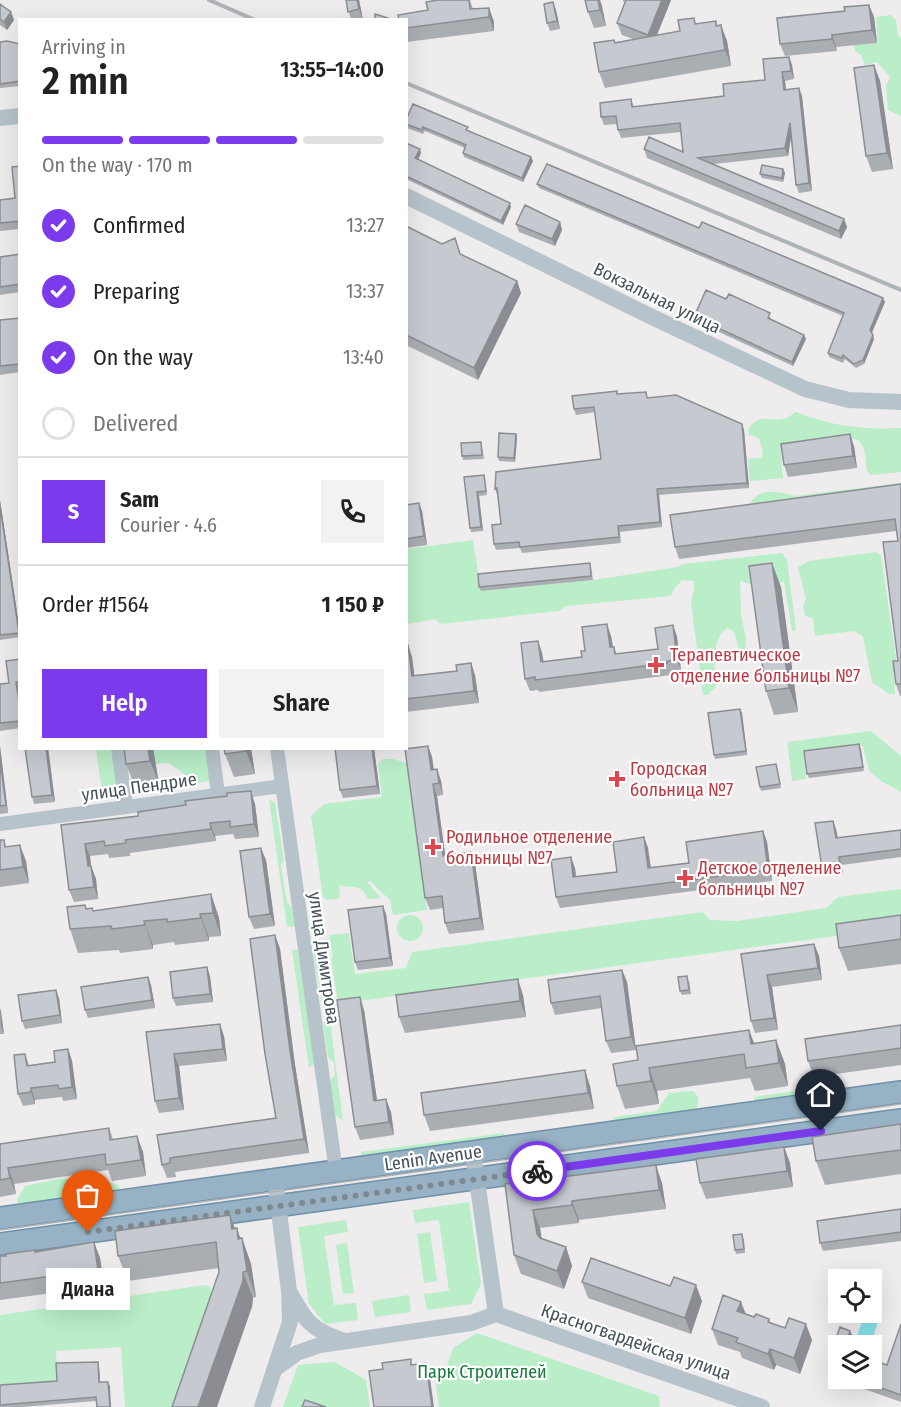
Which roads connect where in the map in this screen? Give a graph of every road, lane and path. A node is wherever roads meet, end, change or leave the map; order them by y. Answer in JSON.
{"nodes":[{"id":1,"x":18,"y":116,"type":"edge"},
{"id":2,"x":0,"y":118,"type":"edge"},
{"id":3,"x":408,"y":197,"type":"edge"},
{"id":4,"x":901,"y":402,"type":"edge"},
{"id":5,"x":118,"y":750,"type":"edge"},
{"id":6,"x":212,"y":750,"type":"edge"},
{"id":7,"x":277,"y":750,"type":"edge"},
{"id":8,"x":282,"y":786,"type":"junction"},
{"id":9,"x":218,"y":794,"type":"junction"},
{"id":10,"x":126,"y":807,"type":"junction"},
{"id":11,"x":0,"y":824,"type":"edge"},
{"id":12,"x":901,"y":1092,"type":"edge"},
{"id":13,"x":901,"y":1120,"type":"edge"},
{"id":14,"x":473,"y":1152,"type":"junction"},
{"id":15,"x":336,"y":1172,"type":"junction"},
{"id":16,"x":274,"y":1180,"type":"junction"},
{"id":17,"x":477,"y":1180,"type":"junction"},
{"id":18,"x":278,"y":1205,"type":"junction"},
{"id":19,"x":0,"y":1218,"type":"edge"},
{"id":20,"x":0,"y":1244,"type":"edge"},
{"id":21,"x":289,"y":1292,"type":"junction"},
{"id":22,"x":496,"y":1314,"type":"junction"},
{"id":23,"x":345,"y":1341,"type":"junction"},
{"id":24,"x":276,"y":1368,"type":"junction"},
{"id":25,"x":262,"y":1407,"type":"edge"},
{"id":26,"x":762,"y":1407,"type":"edge"}],
"edges":[{"from":1,"to":2,"type":"street"},
{"from":3,"to":4,"type":"street","name":"Вокзальная улица"},
{"from":5,"to":10,"type":"street"},
{"from":6,"to":9,"type":"street"},
{"from":7,"to":8,"type":"street","name":"улица Димитрова"},
{"from":8,"to":9,"type":"street","name":"улица Пендрие"},
{"from":8,"to":15,"type":"street","name":"улица Димитрова"},
{"from":9,"to":10,"type":"street","name":"улица Пендрие"},
{"from":10,"to":11,"type":"street","name":"улица Пендрие"},
{"from":12,"to":14,"type":"highway","name":"Lenin Avenue"},
{"from":13,"to":17,"type":"highway","name":"Lenin Avenue"},
{"from":14,"to":15,"type":"highway","name":"Lenin Avenue"},
{"from":14,"to":17,"type":"street"},
{"from":15,"to":16,"type":"highway","name":"Lenin Avenue"},
{"from":16,"to":18,"type":"street"},
{"from":16,"to":19,"type":"highway","name":"Lenin Avenue"},
{"from":17,"to":18,"type":"highway","name":"Lenin Avenue"},
{"from":17,"to":22,"type":"street"},
{"from":18,"to":20,"type":"highway","name":"Lenin Avenue"},
{"from":18,"to":21,"type":"street"},
{"from":21,"to":23,"type":"street"},
{"from":21,"to":24,"type":"street"},
{"from":22,"to":23,"type":"street"},
{"from":22,"to":26,"type":"street","name":"Красногвардейская улица"},
{"from":23,"to":24,"type":"street"},
{"from":24,"to":25,"type":"street"}]}
